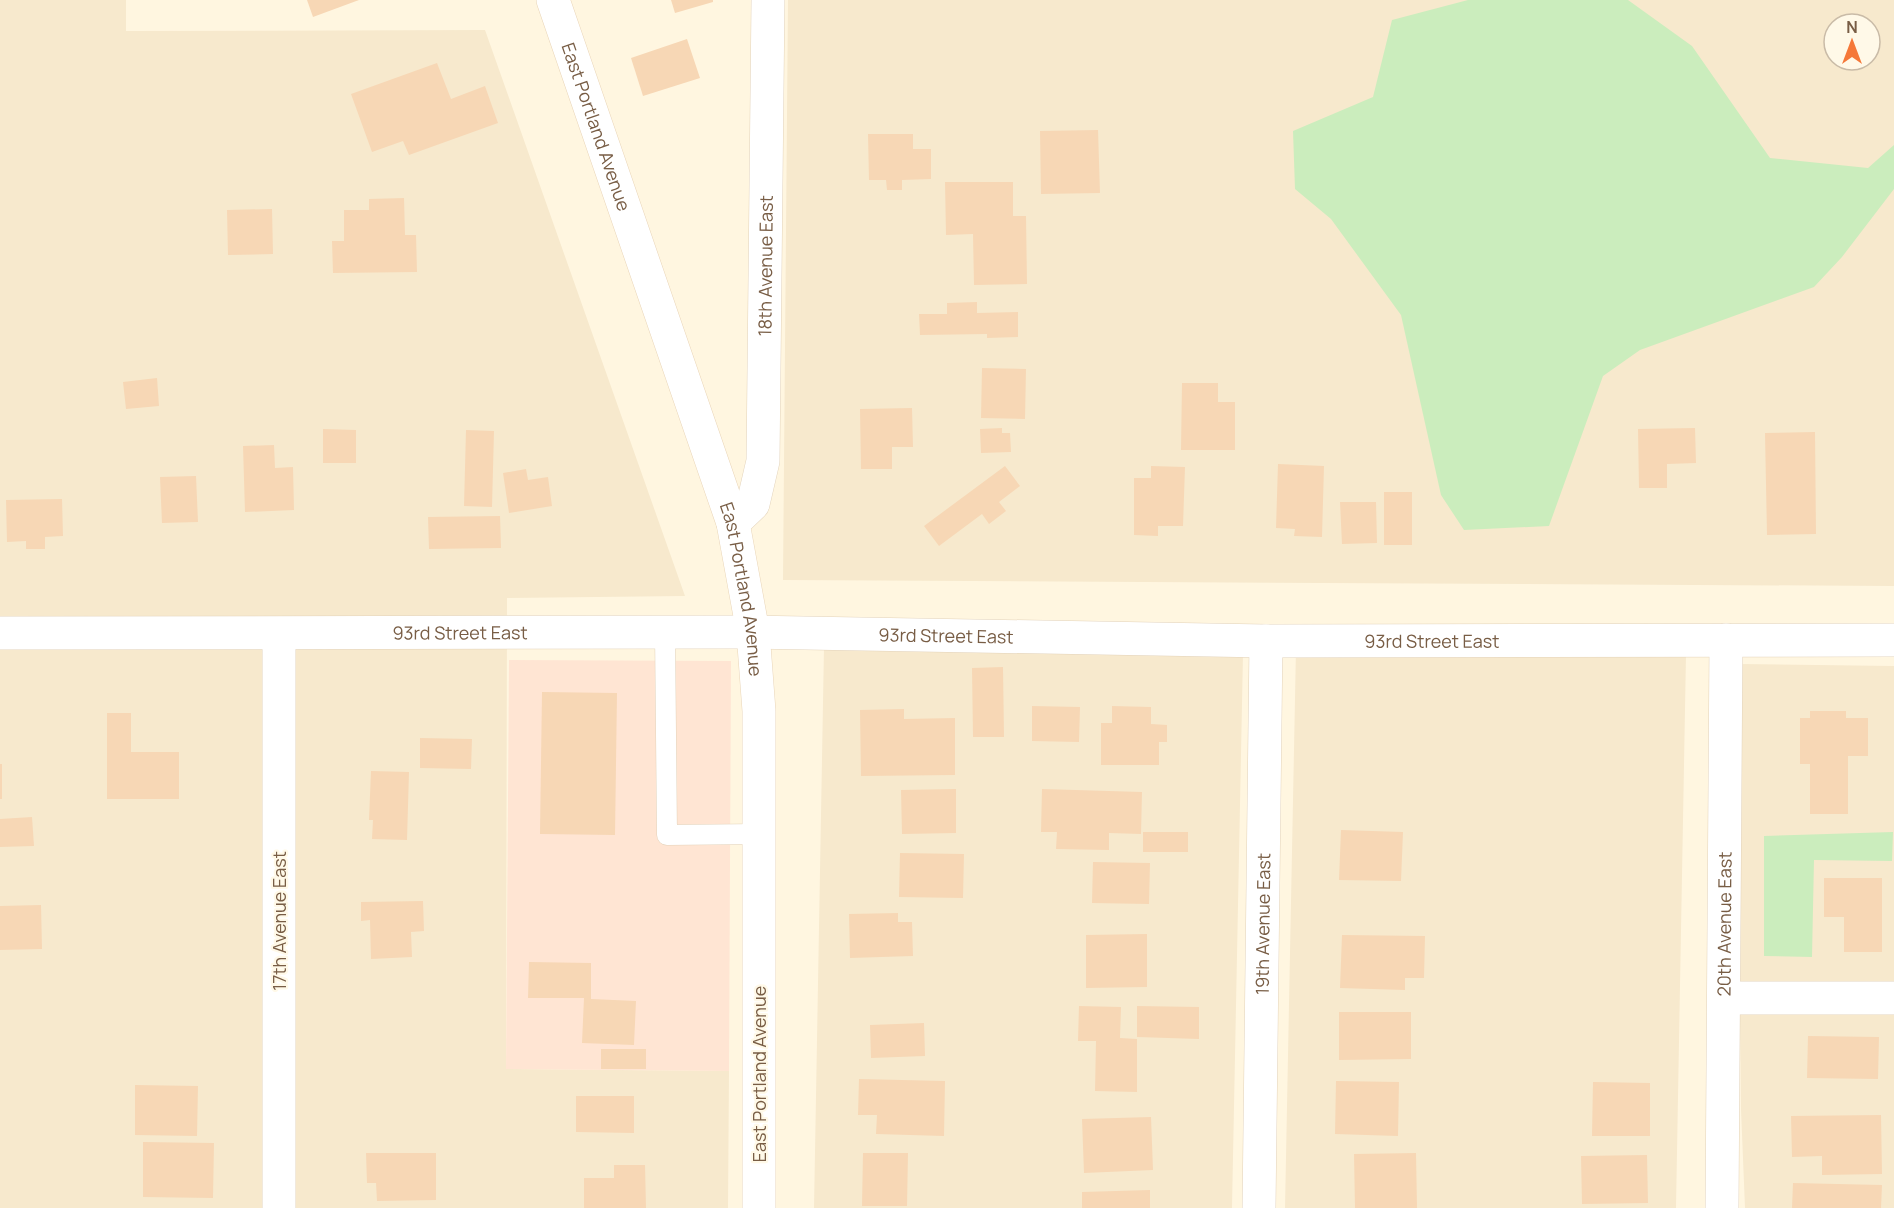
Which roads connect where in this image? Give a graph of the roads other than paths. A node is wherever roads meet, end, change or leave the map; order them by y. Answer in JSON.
{"nodes":[{"id":1,"x":553,"y":0,"type":"edge"},
{"id":2,"x":768,"y":0,"type":"edge"},
{"id":3,"x":733,"y":523,"type":"junction"},
{"id":4,"x":753,"y":632,"type":"junction"},
{"id":5,"x":0,"y":633,"type":"edge"},
{"id":6,"x":665,"y":633,"type":"junction"},
{"id":7,"x":279,"y":634,"type":"junction"},
{"id":8,"x":1726,"y":640,"type":"junction"},
{"id":9,"x":1894,"y":640,"type":"edge"},
{"id":10,"x":1266,"y":641,"type":"junction"},
{"id":11,"x":759,"y":834,"type":"junction"},
{"id":12,"x":1724,"y":998,"type":"junction"},
{"id":13,"x":1894,"y":998,"type":"edge"},
{"id":14,"x":279,"y":1208,"type":"edge"},
{"id":15,"x":759,"y":1208,"type":"edge"},
{"id":16,"x":1259,"y":1208,"type":"edge"},
{"id":17,"x":1722,"y":1208,"type":"edge"}],
"edges":[{"from":1,"to":3,"type":"street","name":"East Portland Avenue"},
{"from":2,"to":3,"type":"street","name":"18th Avenue East"},
{"from":3,"to":4,"type":"street","name":"East Portland Avenue"},
{"from":4,"to":6,"type":"street","name":"93rd Street East"},
{"from":4,"to":10,"type":"street","name":"93rd Street East"},
{"from":4,"to":11,"type":"street","name":"East Portland Avenue"},
{"from":5,"to":7,"type":"street","name":"93rd Street East"},
{"from":6,"to":7,"type":"street","name":"93rd Street East"},
{"from":6,"to":11,"type":"lane"},
{"from":7,"to":14,"type":"street","name":"17th Avenue East"},
{"from":8,"to":9,"type":"street","name":"93rd Street East"},
{"from":8,"to":10,"type":"street","name":"93rd Street East"},
{"from":8,"to":12,"type":"street","name":"20th Avenue East"},
{"from":10,"to":16,"type":"street","name":"19th Avenue East"},
{"from":11,"to":15,"type":"street","name":"East Portland Avenue"},
{"from":12,"to":13,"type":"street"},
{"from":12,"to":17,"type":"street","name":"20th Avenue East"}]}
